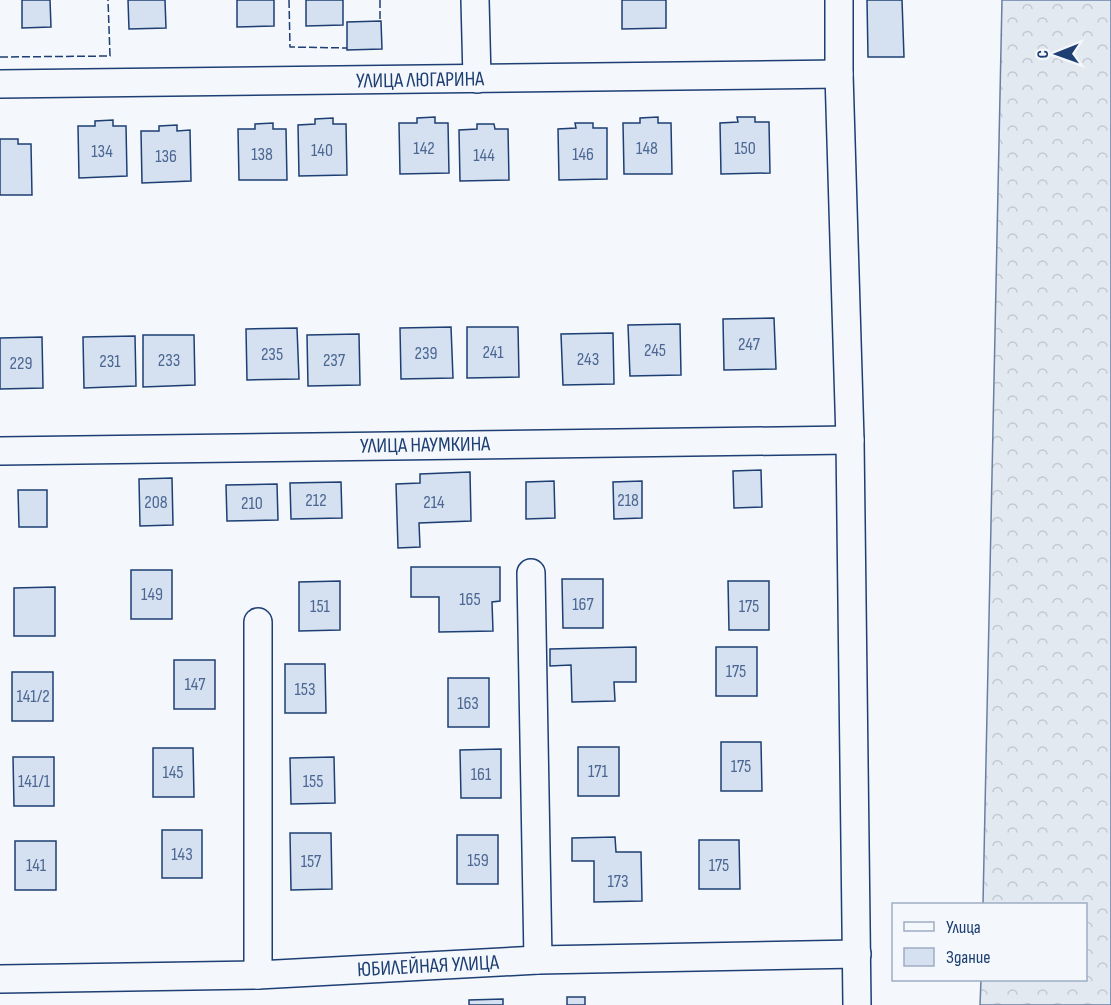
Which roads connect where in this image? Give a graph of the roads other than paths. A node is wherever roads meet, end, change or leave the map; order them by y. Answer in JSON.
{"nodes":[{"id":1,"x":475,"y":0,"type":"edge"},
{"id":2,"x":839,"y":1,"type":"edge"},
{"id":3,"x":839,"y":74,"type":"junction"},
{"id":4,"x":477,"y":79,"type":"junction"},
{"id":5,"x":0,"y":84,"type":"edge"},
{"id":6,"x":850,"y":440,"type":"junction"},
{"id":7,"x":0,"y":451,"type":"edge"},
{"id":8,"x":531,"y":573,"type":"dead end"},
{"id":9,"x":258,"y":622,"type":"dead end"},
{"id":10,"x":856,"y":954,"type":"junction"},
{"id":11,"x":538,"y":960,"type":"junction"},
{"id":12,"x":258,"y":975,"type":"junction"},
{"id":13,"x":0,"y":979,"type":"edge"},
{"id":14,"x":857,"y":1005,"type":"edge"}],
"edges":[{"from":1,"to":4,"type":"street"},
{"from":2,"to":3,"type":"street"},
{"from":3,"to":4,"type":"street","name":"УЛИЦА ЛЮГАРИНА"},
{"from":3,"to":6,"type":"street"},
{"from":4,"to":5,"type":"street","name":"УЛИЦА ЛЮГАРИНА"},
{"from":6,"to":7,"type":"street","name":"УЛИЦА НАУМКИНА"},
{"from":6,"to":10,"type":"street"},
{"from":8,"to":11,"type":"street"},
{"from":9,"to":12,"type":"street"},
{"from":10,"to":11,"type":"street","name":"ЮБИЛЕЙНАЯ УЛИЦА"},
{"from":10,"to":14,"type":"street"},
{"from":11,"to":12,"type":"street","name":"ЮБИЛЕЙНАЯ УЛИЦА"},
{"from":12,"to":13,"type":"street","name":"ЮБИЛЕЙНАЯ УЛИЦА"}]}
